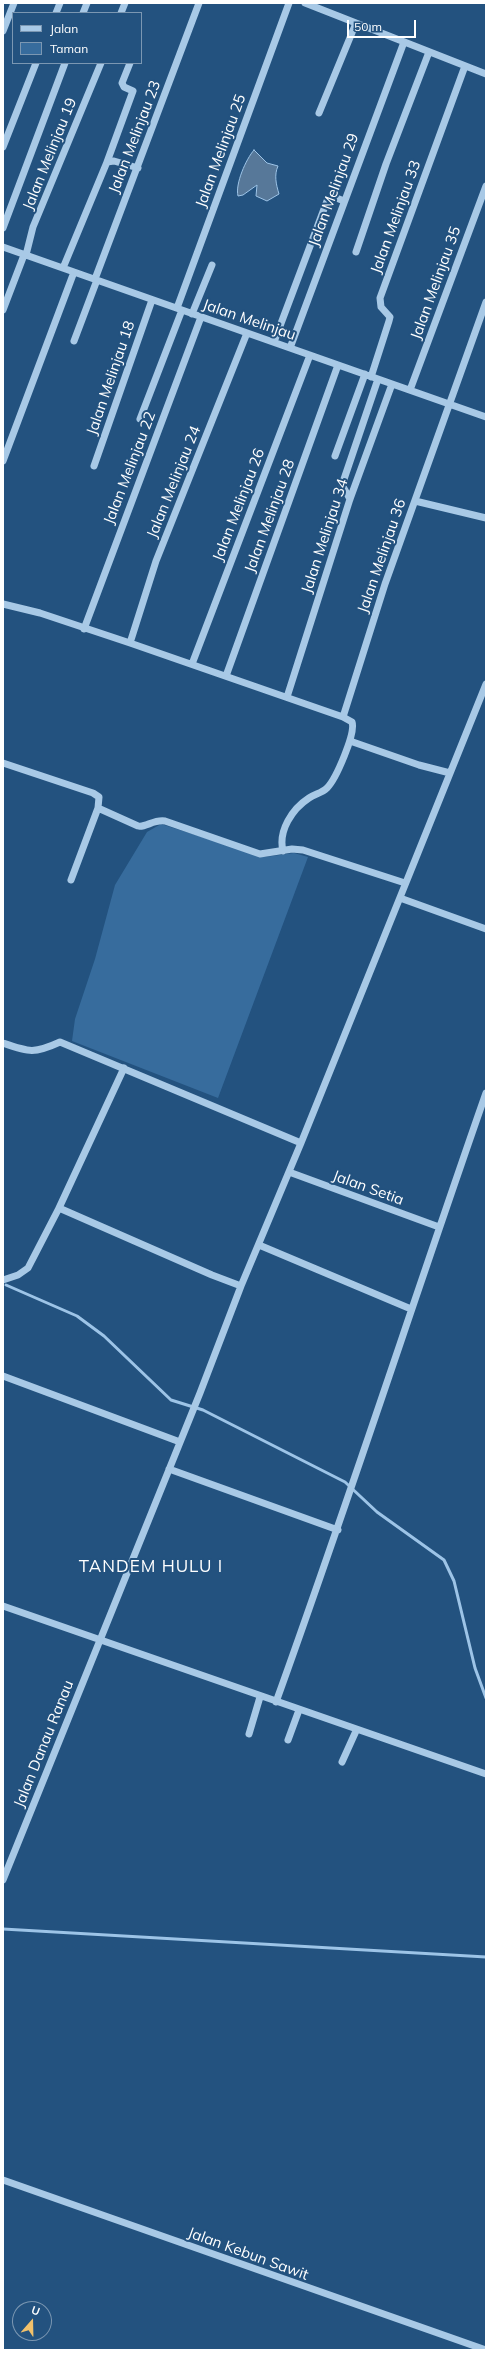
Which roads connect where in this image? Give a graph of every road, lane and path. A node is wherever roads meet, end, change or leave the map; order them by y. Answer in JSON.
{"nodes":[{"id":1,"x":14,"y":3,"type":"edge"},
{"id":2,"x":199,"y":3,"type":"edge"},
{"id":3,"x":289,"y":3,"type":"edge"},
{"id":4,"x":305,"y":3,"type":"edge"},
{"id":5,"x":356,"y":23,"type":"junction"},
{"id":6,"x":3,"y":31,"type":"edge"},
{"id":7,"x":404,"y":42,"type":"junction"},
{"id":8,"x":429,"y":52,"type":"junction"},
{"id":9,"x":36,"y":64,"type":"edge"},
{"id":10,"x":65,"y":64,"type":"edge"},
{"id":11,"x":101,"y":64,"type":"edge"},
{"id":12,"x":130,"y":64,"type":"edge"},
{"id":13,"x":465,"y":66,"type":"junction"},
{"id":14,"x":486,"y":74,"type":"edge"},
{"id":15,"x":319,"y":113,"type":"dead end"},
{"id":16,"x":3,"y":147,"type":"edge"},
{"id":17,"x":107,"y":162,"type":"junction"},
{"id":18,"x":138,"y":168,"type":"junction"},
{"id":19,"x":485,"y":188,"type":"edge"},
{"id":20,"x":344,"y":201,"type":"junction"},
{"id":21,"x":3,"y":228,"type":"edge"},
{"id":22,"x":3,"y":247,"type":"edge"},
{"id":23,"x":356,"y":252,"type":"dead end"},
{"id":24,"x":25,"y":255,"type":"junction"},
{"id":25,"x":212,"y":265,"type":"dead end"},
{"id":26,"x":63,"y":268,"type":"junction"},
{"id":27,"x":74,"y":272,"type":"junction"},
{"id":28,"x":96,"y":280,"type":"junction"},
{"id":29,"x":152,"y":300,"type":"junction"},
{"id":30,"x":486,"y":302,"type":"edge"},
{"id":31,"x":180,"y":309,"type":"junction"},
{"id":32,"x":3,"y":310,"type":"edge"},
{"id":33,"x":192,"y":314,"type":"junction"},
{"id":34,"x":201,"y":317,"type":"junction"},
{"id":35,"x":247,"y":333,"type":"junction"},
{"id":36,"x":74,"y":341,"type":"dead end"},
{"id":37,"x":274,"y":342,"type":"junction"},
{"id":38,"x":290,"y":348,"type":"junction"},
{"id":39,"x":310,"y":355,"type":"junction"},
{"id":40,"x":338,"y":365,"type":"junction"},
{"id":41,"x":371,"y":376,"type":"junction"},
{"id":42,"x":392,"y":384,"type":"junction"},
{"id":43,"x":410,"y":390,"type":"junction"},
{"id":44,"x":450,"y":404,"type":"junction"},
{"id":45,"x":486,"y":417,"type":"edge"},
{"id":46,"x":140,"y":419,"type":"dead end"},
{"id":47,"x":335,"y":456,"type":"dead end"},
{"id":48,"x":3,"y":461,"type":"edge"},
{"id":49,"x":94,"y":466,"type":"dead end"},
{"id":50,"x":350,"y":499,"type":"junction"},
{"id":51,"x":415,"y":501,"type":"junction"},
{"id":52,"x":486,"y":518,"type":"edge"},
{"id":53,"x":3,"y":604,"type":"edge"},
{"id":54,"x":84,"y":630,"type":"junction"},
{"id":55,"x":130,"y":643,"type":"junction"},
{"id":56,"x":192,"y":664,"type":"junction"},
{"id":57,"x":226,"y":676,"type":"junction"},
{"id":58,"x":486,"y":684,"type":"edge"},
{"id":59,"x":287,"y":697,"type":"junction"},
{"id":60,"x":343,"y":716,"type":"junction"},
{"id":61,"x":350,"y":741,"type":"junction"},
{"id":62,"x":3,"y":763,"type":"edge"},
{"id":63,"x":450,"y":773,"type":"junction"},
{"id":64,"x":98,"y":808,"type":"junction"},
{"id":65,"x":282,"y":851,"type":"junction"},
{"id":66,"x":71,"y":880,"type":"dead end"},
{"id":67,"x":405,"y":883,"type":"junction"},
{"id":68,"x":400,"y":898,"type":"junction"},
{"id":69,"x":486,"y":929,"type":"edge"},
{"id":70,"x":3,"y":1043,"type":"edge"},
{"id":71,"x":124,"y":1068,"type":"junction"},
{"id":72,"x":486,"y":1093,"type":"edge"},
{"id":73,"x":301,"y":1143,"type":"junction"},
{"id":74,"x":289,"y":1172,"type":"junction"},
{"id":75,"x":59,"y":1208,"type":"junction"},
{"id":76,"x":439,"y":1227,"type":"junction"},
{"id":77,"x":259,"y":1246,"type":"junction"},
{"id":78,"x":3,"y":1280,"type":"edge"},
{"id":79,"x":241,"y":1286,"type":"junction"},
{"id":80,"x":411,"y":1309,"type":"junction"},
{"id":81,"x":3,"y":1376,"type":"edge"},
{"id":82,"x":180,"y":1442,"type":"junction"},
{"id":83,"x":169,"y":1469,"type":"junction"},
{"id":84,"x":338,"y":1530,"type":"junction"},
{"id":85,"x":3,"y":1606,"type":"edge"},
{"id":86,"x":100,"y":1640,"type":"junction"},
{"id":87,"x":260,"y":1697,"type":"junction"},
{"id":88,"x":276,"y":1702,"type":"junction"},
{"id":89,"x":299,"y":1710,"type":"junction"},
{"id":90,"x":356,"y":1731,"type":"junction"},
{"id":91,"x":248,"y":1734,"type":"dead end"},
{"id":92,"x":288,"y":1740,"type":"dead end"},
{"id":93,"x":342,"y":1762,"type":"dead end"},
{"id":94,"x":486,"y":1774,"type":"edge"},
{"id":95,"x":3,"y":1880,"type":"edge"},
{"id":96,"x":3,"y":2180,"type":"edge"},
{"id":97,"x":486,"y":2350,"type":"edge"}],
"edges":[{"from":1,"to":6,"type":"street"},
{"from":2,"to":18,"type":"street","name":"Jalan Melinjau 23"},
{"from":3,"to":31,"type":"street","name":"Jalan Melinjau 25"},
{"from":4,"to":5,"type":"street"},
{"from":5,"to":7,"type":"street"},
{"from":5,"to":15,"type":"street"},
{"from":7,"to":8,"type":"street"},
{"from":7,"to":20,"type":"street","name":"Jalan Melinjau 29"},
{"from":8,"to":13,"type":"street"},
{"from":8,"to":23,"type":"street"},
{"from":9,"to":16,"type":"street"},
{"from":10,"to":21,"type":"street"},
{"from":11,"to":24,"type":"street","name":"Jalan Melinjau 19"},
{"from":12,"to":17,"type":"street"},
{"from":13,"to":14,"type":"street"},
{"from":13,"to":41,"type":"street","name":"Jalan Melinjau 33"},
{"from":17,"to":18,"type":"street"},
{"from":17,"to":26,"type":"street"},
{"from":18,"to":28,"type":"street","name":"Jalan Melinjau 23"},
{"from":19,"to":43,"type":"street","name":"Jalan Melinjau 35"},
{"from":20,"to":37,"type":"street"},
{"from":20,"to":38,"type":"street","name":"Jalan Melinjau 29"},
{"from":22,"to":24,"type":"street","name":"Jalan Melinjau"},
{"from":24,"to":26,"type":"street","name":"Jalan Melinjau"},
{"from":24,"to":32,"type":"street","name":"Jalan Melinjau 19"},
{"from":25,"to":33,"type":"street"},
{"from":26,"to":27,"type":"street","name":"Jalan Melinjau"},
{"from":27,"to":28,"type":"street","name":"Jalan Melinjau"},
{"from":27,"to":48,"type":"street"},
{"from":28,"to":29,"type":"street","name":"Jalan Melinjau"},
{"from":28,"to":36,"type":"street","name":"Jalan Melinjau 23"},
{"from":29,"to":31,"type":"street","name":"Jalan Melinjau"},
{"from":29,"to":49,"type":"street","name":"Jalan Melinjau 18"},
{"from":30,"to":44,"type":"street","name":"Jalan Melinjau 36"},
{"from":31,"to":33,"type":"street","name":"Jalan Melinjau"},
{"from":31,"to":46,"type":"street","name":"Jalan Melinjau 25"},
{"from":33,"to":34,"type":"street","name":"Jalan Melinjau"},
{"from":34,"to":35,"type":"street","name":"Jalan Melinjau"},
{"from":34,"to":54,"type":"street","name":"Jalan Melinjau 22"},
{"from":35,"to":37,"type":"street","name":"Jalan Melinjau"},
{"from":35,"to":55,"type":"street","name":"Jalan Melinjau 24"},
{"from":37,"to":38,"type":"street","name":"Jalan Melinjau"},
{"from":38,"to":39,"type":"street","name":"Jalan Melinjau"},
{"from":39,"to":40,"type":"street","name":"Jalan Melinjau"},
{"from":39,"to":56,"type":"street","name":"Jalan Melinjau 26"},
{"from":40,"to":41,"type":"street","name":"Jalan Melinjau"},
{"from":40,"to":57,"type":"street","name":"Jalan Melinjau 28"},
{"from":41,"to":42,"type":"street","name":"Jalan Melinjau"},
{"from":41,"to":47,"type":"street"},
{"from":41,"to":50,"type":"street"},
{"from":42,"to":43,"type":"street","name":"Jalan Melinjau"},
{"from":42,"to":50,"type":"street","name":"Jalan Melinjau 34"},
{"from":43,"to":44,"type":"street","name":"Jalan Melinjau"},
{"from":44,"to":45,"type":"street","name":"Jalan Melinjau"},
{"from":44,"to":51,"type":"street","name":"Jalan Melinjau 36"},
{"from":50,"to":59,"type":"street","name":"Jalan Melinjau 34"},
{"from":51,"to":52,"type":"street"},
{"from":51,"to":60,"type":"street","name":"Jalan Melinjau 36"},
{"from":53,"to":54,"type":"street"},
{"from":54,"to":55,"type":"street"},
{"from":55,"to":56,"type":"street"},
{"from":56,"to":57,"type":"street"},
{"from":57,"to":59,"type":"street"},
{"from":58,"to":63,"type":"street","name":"Jalan Danau Ranau"},
{"from":59,"to":60,"type":"street"},
{"from":60,"to":61,"type":"street"},
{"from":61,"to":63,"type":"street"},
{"from":61,"to":65,"type":"street"},
{"from":62,"to":64,"type":"street"},
{"from":63,"to":67,"type":"street","name":"Jalan Danau Ranau"},
{"from":64,"to":65,"type":"street"},
{"from":64,"to":66,"type":"street"},
{"from":65,"to":67,"type":"street"},
{"from":67,"to":68,"type":"street","name":"Jalan Danau Ranau"},
{"from":68,"to":69,"type":"street"},
{"from":68,"to":73,"type":"street","name":"Jalan Danau Ranau"},
{"from":70,"to":71,"type":"street"},
{"from":71,"to":73,"type":"street"},
{"from":71,"to":75,"type":"street"},
{"from":72,"to":76,"type":"street"},
{"from":73,"to":74,"type":"street","name":"Jalan Danau Ranau"},
{"from":74,"to":76,"type":"street","name":"Jalan Setia"},
{"from":74,"to":77,"type":"street","name":"Jalan Danau Ranau"},
{"from":75,"to":78,"type":"street"},
{"from":75,"to":79,"type":"street"},
{"from":76,"to":80,"type":"street"},
{"from":77,"to":79,"type":"street","name":"Jalan Danau Ranau"},
{"from":77,"to":80,"type":"street"},
{"from":79,"to":82,"type":"street","name":"Jalan Danau Ranau"},
{"from":80,"to":84,"type":"street"},
{"from":81,"to":82,"type":"street"},
{"from":82,"to":83,"type":"street","name":"Jalan Danau Ranau"},
{"from":83,"to":84,"type":"street"},
{"from":83,"to":86,"type":"street","name":"Jalan Danau Ranau"},
{"from":84,"to":88,"type":"street"},
{"from":85,"to":86,"type":"street"},
{"from":86,"to":87,"type":"street"},
{"from":86,"to":95,"type":"street","name":"Jalan Danau Ranau"},
{"from":87,"to":88,"type":"street"},
{"from":87,"to":91,"type":"street"},
{"from":88,"to":89,"type":"street"},
{"from":89,"to":90,"type":"street"},
{"from":89,"to":92,"type":"street"},
{"from":90,"to":93,"type":"street"},
{"from":90,"to":94,"type":"street"},
{"from":96,"to":97,"type":"street","name":"Jalan Kebun Sawit"}]}
